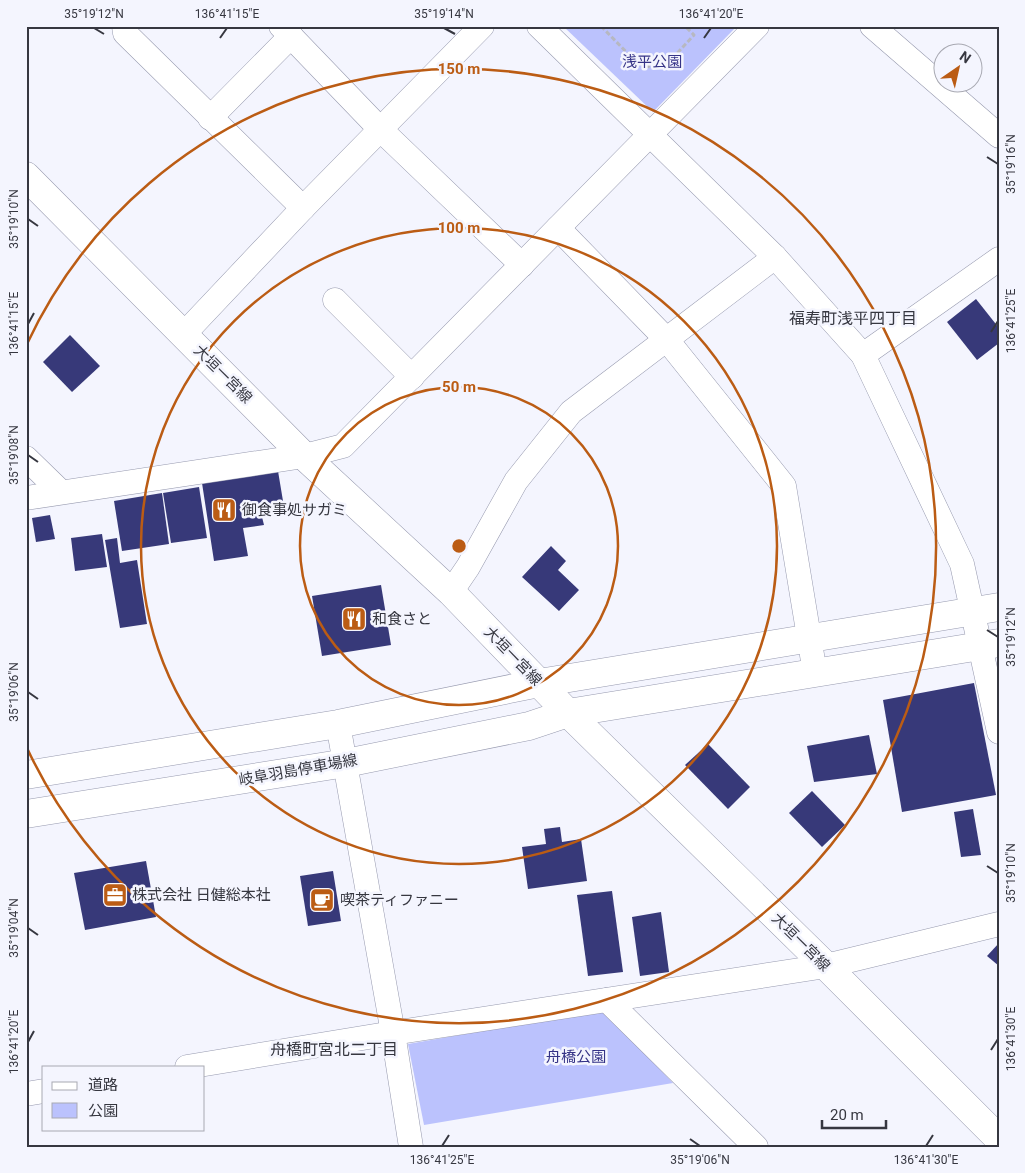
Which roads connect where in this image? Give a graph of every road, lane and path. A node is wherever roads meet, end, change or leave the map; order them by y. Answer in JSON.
{"nodes":[{"id":1,"x":124,"y":26,"type":"edge"},
{"id":2,"x":482,"y":26,"type":"edge"},
{"id":3,"x":539,"y":26,"type":"edge"},
{"id":4,"x":601,"y":26,"type":"edge"},
{"id":5,"x":685,"y":26,"type":"edge"},
{"id":6,"x":757,"y":26,"type":"edge"},
{"id":7,"x":872,"y":26,"type":"edge"},
{"id":8,"x":286,"y":31,"type":"edge"},
{"id":9,"x":210,"y":118,"type":"junction"},
{"id":10,"x":381,"y":130,"type":"junction"},
{"id":11,"x":650,"y":134,"type":"junction"},
{"id":12,"x":999,"y":136,"type":"edge"},
{"id":13,"x":26,"y":176,"type":"edge"},
{"id":14,"x":303,"y":208,"type":"junction"},
{"id":15,"x":558,"y":228,"type":"junction"},
{"id":16,"x":775,"y":257,"type":"junction"},
{"id":17,"x":999,"y":259,"type":"edge"},
{"id":18,"x":522,"y":265,"type":"junction"},
{"id":19,"x":335,"y":300,"type":"dead end"},
{"id":20,"x":184,"y":334,"type":"junction"},
{"id":21,"x":667,"y":340,"type":"junction"},
{"id":22,"x":863,"y":355,"type":"junction"},
{"id":23,"x":412,"y":377,"type":"junction"},
{"id":24,"x":304,"y":456,"type":"junction"},
{"id":25,"x":26,"y":458,"type":"edge"},
{"id":26,"x":61,"y":492,"type":"junction"},
{"id":27,"x":26,"y":498,"type":"edge"},
{"id":28,"x":451,"y":592,"type":"junction"},
{"id":29,"x":986,"y":610,"type":"edge"},
{"id":30,"x":809,"y":638,"type":"junction"},
{"id":31,"x":989,"y":644,"type":"edge"},
{"id":32,"x":815,"y":673,"type":"junction"},
{"id":33,"x":539,"y":683,"type":"junction"},
{"id":34,"x":568,"y":713,"type":"junction"},
{"id":35,"x":338,"y":724,"type":"junction"},
{"id":36,"x":999,"y":732,"type":"edge"},
{"id":37,"x":346,"y":763,"type":"junction"},
{"id":38,"x":26,"y":775,"type":"edge"},
{"id":39,"x":26,"y":814,"type":"edge"},
{"id":40,"x":999,"y":924,"type":"edge"},
{"id":41,"x":826,"y":966,"type":"junction"},
{"id":42,"x":607,"y":1000,"type":"junction"},
{"id":43,"x":393,"y":1032,"type":"junction"},
{"id":44,"x":193,"y":1066,"type":"edge"},
{"id":45,"x":42,"y":1091,"type":"edge"},
{"id":46,"x":26,"y":1094,"type":"edge"},
{"id":47,"x":999,"y":1139,"type":"edge"},
{"id":48,"x":411,"y":1147,"type":"edge"},
{"id":49,"x":756,"y":1147,"type":"edge"}],
"edges":[{"from":1,"to":9,"type":"street"},
{"from":2,"to":10,"type":"street"},
{"from":3,"to":11,"type":"street"},
{"from":4,"to":5,"type":"path"},
{"from":6,"to":11,"type":"street"},
{"from":7,"to":12,"type":"street"},
{"from":8,"to":9,"type":"street"},
{"from":8,"to":10,"type":"street"},
{"from":9,"to":14,"type":"street"},
{"from":10,"to":14,"type":"street"},
{"from":10,"to":18,"type":"street"},
{"from":11,"to":15,"type":"street"},
{"from":11,"to":16,"type":"street"},
{"from":13,"to":20,"type":"main road","name":"大垣一宮線"},
{"from":14,"to":20,"type":"street"},
{"from":15,"to":18,"type":"street"},
{"from":15,"to":21,"type":"street"},
{"from":16,"to":21,"type":"street"},
{"from":16,"to":22,"type":"street"},
{"from":17,"to":22,"type":"street"},
{"from":18,"to":23,"type":"street"},
{"from":19,"to":23,"type":"street"},
{"from":20,"to":24,"type":"main road","name":"大垣一宮線"},
{"from":21,"to":28,"type":"street"},
{"from":21,"to":30,"type":"street"},
{"from":22,"to":29,"type":"street"},
{"from":23,"to":24,"type":"street"},
{"from":24,"to":26,"type":"street"},
{"from":24,"to":28,"type":"main road","name":"大垣一宮線"},
{"from":25,"to":26,"type":"street"},
{"from":26,"to":27,"type":"street"},
{"from":28,"to":33,"type":"main road","name":"大垣一宮線"},
{"from":29,"to":30,"type":"main road"},
{"from":29,"to":31,"type":"street"},
{"from":30,"to":32,"type":"street"},
{"from":30,"to":33,"type":"main road"},
{"from":31,"to":32,"type":"main road","name":"岐阜羽島停車場線"},
{"from":31,"to":36,"type":"street"},
{"from":32,"to":34,"type":"main road","name":"岐阜羽島停車場線"},
{"from":33,"to":34,"type":"main road","name":"大垣一宮線"},
{"from":33,"to":35,"type":"main road"},
{"from":34,"to":37,"type":"main road","name":"岐阜羽島停車場線"},
{"from":34,"to":41,"type":"main road","name":"大垣一宮線"},
{"from":35,"to":37,"type":"street"},
{"from":35,"to":38,"type":"main road"},
{"from":37,"to":39,"type":"main road","name":"岐阜羽島停車場線"},
{"from":37,"to":43,"type":"street"},
{"from":40,"to":41,"type":"street"},
{"from":41,"to":42,"type":"street"},
{"from":41,"to":47,"type":"main road","name":"大垣一宮線"},
{"from":42,"to":43,"type":"street"},
{"from":42,"to":49,"type":"street"},
{"from":43,"to":44,"type":"street"},
{"from":43,"to":48,"type":"street"},
{"from":45,"to":46,"type":"street"}]}
